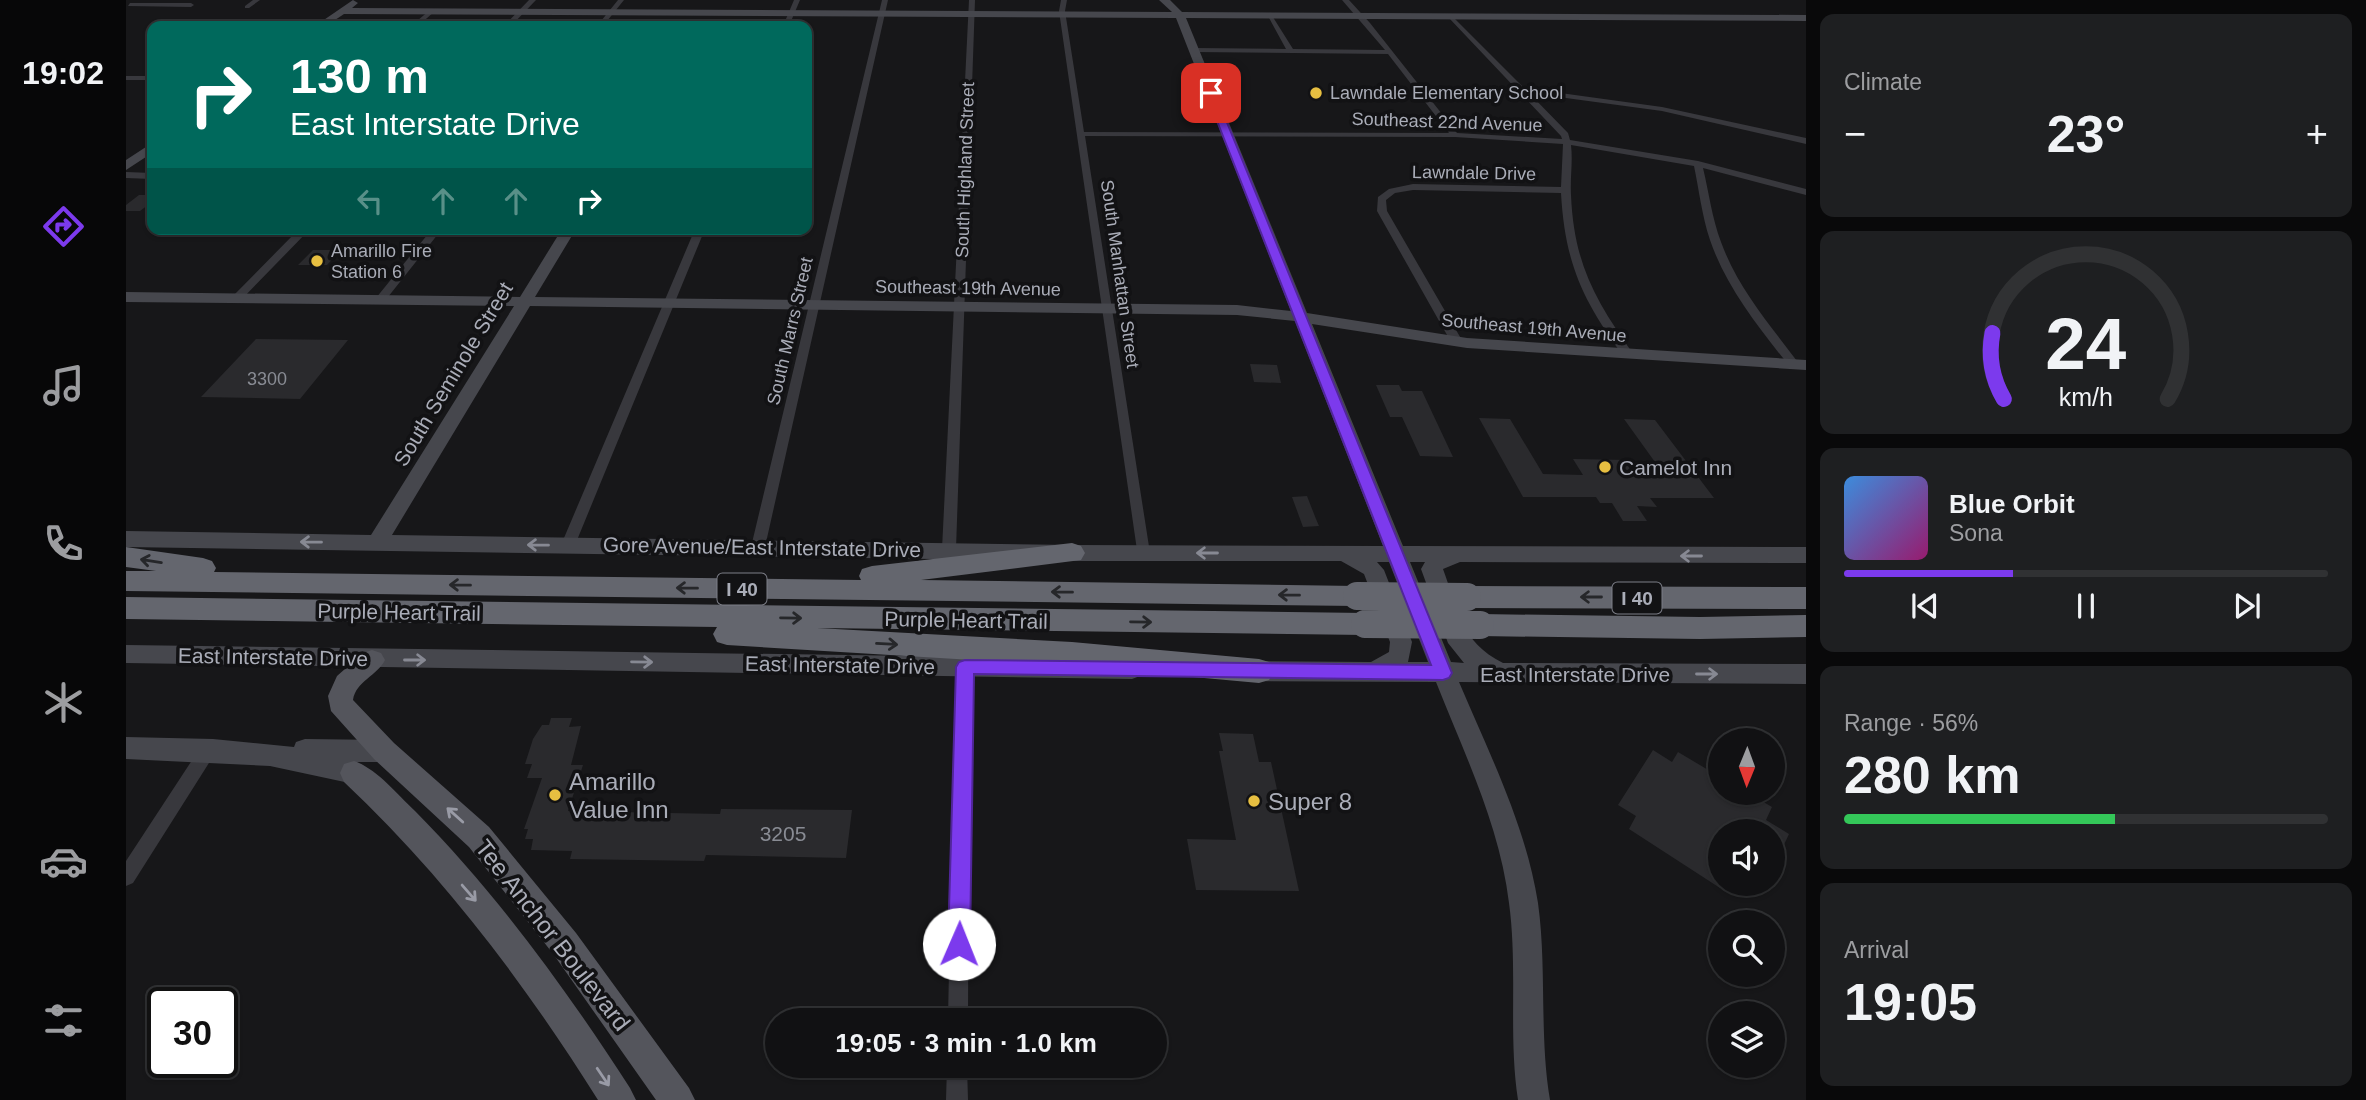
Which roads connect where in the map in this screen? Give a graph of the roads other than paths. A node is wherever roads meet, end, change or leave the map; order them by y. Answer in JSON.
{"nodes":[{"id":1,"x":139,"y":0,"type":"edge"},
{"id":2,"x":257,"y":0,"type":"edge"},
{"id":3,"x":357,"y":0,"type":"edge"},
{"id":4,"x":533,"y":0,"type":"edge"},
{"id":5,"x":621,"y":0,"type":"edge"},
{"id":6,"x":708,"y":0,"type":"edge"},
{"id":7,"x":796,"y":0,"type":"edge"},
{"id":8,"x":885,"y":0,"type":"edge"},
{"id":9,"x":972,"y":0,"type":"edge"},
{"id":10,"x":1065,"y":0,"type":"edge"},
{"id":11,"x":1164,"y":0,"type":"edge"},
{"id":12,"x":1345,"y":0,"type":"edge"},
{"id":13,"x":191,"y":5,"type":"dead end"},
{"id":14,"x":128,"y":6,"type":"edge"},
{"id":15,"x":1787,"y":6,"type":"dead end"},
{"id":16,"x":247,"y":7,"type":"dead end"},
{"id":17,"x":342,"y":11,"type":"junction"},
{"id":18,"x":373,"y":11,"type":"junction"},
{"id":19,"x":432,"y":11,"type":"junction"},
{"id":20,"x":521,"y":12,"type":"junction"},
{"id":21,"x":611,"y":12,"type":"junction"},
{"id":22,"x":700,"y":13,"type":"junction"},
{"id":23,"x":791,"y":13,"type":"junction"},
{"id":24,"x":881,"y":14,"type":"junction"},
{"id":25,"x":972,"y":15,"type":"junction"},
{"id":26,"x":1064,"y":15,"type":"junction"},
{"id":27,"x":1180,"y":16,"type":"junction"},
{"id":28,"x":1271,"y":16,"type":"junction"},
{"id":29,"x":1360,"y":17,"type":"junction"},
{"id":30,"x":1451,"y":17,"type":"junction"},
{"id":31,"x":1805,"y":18,"type":"edge"},
{"id":32,"x":327,"y":21,"type":"edge"},
{"id":33,"x":420,"y":21,"type":"edge"},
{"id":34,"x":512,"y":21,"type":"edge"},
{"id":35,"x":604,"y":21,"type":"edge"},
{"id":36,"x":695,"y":21,"type":"edge"},
{"id":37,"x":788,"y":21,"type":"edge"},
{"id":38,"x":1194,"y":50,"type":"junction"},
{"id":39,"x":1291,"y":51,"type":"junction"},
{"id":40,"x":1389,"y":52,"type":"junction"},
{"id":41,"x":126,"y":78,"type":"edge"},
{"id":42,"x":147,"y":78,"type":"edge"},
{"id":43,"x":1522,"y":90,"type":"junction"},
{"id":44,"x":1082,"y":134,"type":"junction"},
{"id":45,"x":1228,"y":135,"type":"junction"},
{"id":46,"x":1455,"y":135,"type":"junction"},
{"id":47,"x":1806,"y":141,"type":"edge"},
{"id":48,"x":1567,"y":142,"type":"junction"},
{"id":49,"x":147,"y":151,"type":"edge"},
{"id":50,"x":1698,"y":164,"type":"junction"},
{"id":51,"x":126,"y":166,"type":"edge"},
{"id":52,"x":126,"y":175,"type":"edge"},
{"id":53,"x":147,"y":176,"type":"edge"},
{"id":54,"x":1566,"y":190,"type":"junction"},
{"id":55,"x":1806,"y":192,"type":"edge"},
{"id":56,"x":299,"y":235,"type":"edge"},
{"id":57,"x":432,"y":235,"type":"edge"},
{"id":58,"x":565,"y":235,"type":"edge"},
{"id":59,"x":697,"y":235,"type":"edge"},
{"id":60,"x":126,"y":297,"type":"edge"},
{"id":61,"x":237,"y":298,"type":"junction"},
{"id":62,"x":380,"y":300,"type":"junction"},
{"id":63,"x":524,"y":302,"type":"junction"},
{"id":64,"x":668,"y":304,"type":"junction"},
{"id":65,"x":813,"y":306,"type":"junction"},
{"id":66,"x":960,"y":307,"type":"junction"},
{"id":67,"x":1107,"y":308,"type":"junction"},
{"id":68,"x":1300,"y":317,"type":"junction"},
{"id":69,"x":1457,"y":342,"type":"junction"},
{"id":70,"x":1629,"y":355,"type":"junction"},
{"id":71,"x":1800,"y":365,"type":"edge"},
{"id":72,"x":126,"y":539,"type":"edge"},
{"id":73,"x":377,"y":543,"type":"junction"},
{"id":74,"x":568,"y":545,"type":"junction"},
{"id":75,"x":758,"y":547,"type":"junction"},
{"id":76,"x":949,"y":549,"type":"junction"},
{"id":77,"x":1072,"y":553,"type":"junction"},
{"id":78,"x":1143,"y":553,"type":"junction"},
{"id":79,"x":1337,"y":554,"type":"junction"},
{"id":80,"x":1397,"y":555,"type":"junction"},
{"id":81,"x":1455,"y":555,"type":"junction"},
{"id":82,"x":1806,"y":555,"type":"edge"},
{"id":83,"x":126,"y":557,"type":"edge"},
{"id":84,"x":126,"y":581,"type":"edge"},
{"id":85,"x":340,"y":583,"type":"junction"},
{"id":86,"x":736,"y":589,"type":"junction"},
{"id":87,"x":1806,"y":597,"type":"edge"},
{"id":88,"x":126,"y":608,"type":"edge"},
{"id":89,"x":364,"y":611,"type":"junction"},
{"id":90,"x":576,"y":615,"type":"junction"},
{"id":91,"x":126,"y":625,"type":"edge"},
{"id":92,"x":1806,"y":626,"type":"edge"},
{"id":93,"x":1700,"y":628,"type":"junction"},
{"id":94,"x":1806,"y":641,"type":"edge"},
{"id":95,"x":126,"y":654,"type":"edge"},
{"id":96,"x":372,"y":660,"type":"junction"},
{"id":97,"x":965,"y":667,"type":"junction"},
{"id":98,"x":1258,"y":671,"type":"junction"},
{"id":99,"x":1372,"y":672,"type":"junction"},
{"id":100,"x":1443,"y":673,"type":"junction"},
{"id":101,"x":1503,"y":673,"type":"junction"},
{"id":102,"x":1806,"y":674,"type":"edge"},
{"id":103,"x":126,"y":748,"type":"edge"},
{"id":104,"x":208,"y":750,"type":"junction"},
{"id":105,"x":384,"y":751,"type":"junction"},
{"id":106,"x":354,"y":773,"type":"joint"},
{"id":107,"x":126,"y":877,"type":"edge"},
{"id":108,"x":958,"y":1008,"type":"edge"},
{"id":109,"x":957,"y":1078,"type":"edge"},
{"id":110,"x":618,"y":1100,"type":"edge"},
{"id":111,"x":677,"y":1100,"type":"edge"},
{"id":112,"x":957,"y":1100,"type":"edge"},
{"id":113,"x":1534,"y":1100,"type":"edge"}],
"edges":[{"from":1,"to":14,"type":"street"},
{"from":2,"to":16,"type":"street"},
{"from":3,"to":17,"type":"main road"},
{"from":3,"to":18,"type":"main road"},
{"from":4,"to":20,"type":"street"},
{"from":5,"to":21,"type":"street"},
{"from":6,"to":22,"type":"main road"},
{"from":7,"to":23,"type":"street"},
{"from":8,"to":24,"type":"street","name":"South Marrs Street"},
{"from":9,"to":25,"type":"street","name":"South Highland Street"},
{"from":10,"to":26,"type":"street","name":"South Manhattan Street"},
{"from":11,"to":27,"type":"main road"},
{"from":12,"to":29,"type":"street"},
{"from":13,"to":14,"type":"street"},
{"from":15,"to":31,"type":"main road"},
{"from":17,"to":18,"type":"main road"},
{"from":17,"to":32,"type":"main road"},
{"from":18,"to":19,"type":"main road"},
{"from":19,"to":20,"type":"main road"},
{"from":19,"to":33,"type":"street"},
{"from":20,"to":21,"type":"main road"},
{"from":20,"to":34,"type":"street"},
{"from":21,"to":22,"type":"main road"},
{"from":21,"to":35,"type":"street"},
{"from":22,"to":23,"type":"main road"},
{"from":22,"to":36,"type":"main road"},
{"from":23,"to":24,"type":"main road"},
{"from":23,"to":37,"type":"street"},
{"from":24,"to":25,"type":"main road"},
{"from":24,"to":65,"type":"street","name":"South Marrs Street"},
{"from":25,"to":26,"type":"main road"},
{"from":25,"to":66,"type":"street","name":"South Highland Street"},
{"from":26,"to":27,"type":"main road"},
{"from":26,"to":44,"type":"street","name":"South Manhattan Street"},
{"from":27,"to":28,"type":"main road"},
{"from":27,"to":38,"type":"main road"},
{"from":28,"to":29,"type":"main road"},
{"from":28,"to":39,"type":"street"},
{"from":29,"to":30,"type":"main road"},
{"from":29,"to":40,"type":"street"},
{"from":30,"to":31,"type":"main road"},
{"from":30,"to":43,"type":"street"},
{"from":38,"to":39,"type":"street"},
{"from":38,"to":45,"type":"main road"},
{"from":39,"to":40,"type":"street"},
{"from":40,"to":46,"type":"street"},
{"from":41,"to":42,"type":"street"},
{"from":43,"to":47,"type":"street"},
{"from":43,"to":48,"type":"street"},
{"from":44,"to":45,"type":"street","name":"Southeast 22nd Avenue"},
{"from":44,"to":67,"type":"street","name":"South Manhattan Street"},
{"from":45,"to":46,"type":"street","name":"Southeast 22nd Avenue"},
{"from":45,"to":68,"type":"main road"},
{"from":46,"to":48,"type":"street","name":"Southeast 22nd Avenue"},
{"from":48,"to":50,"type":"street","name":"Southeast 22nd Avenue"},
{"from":48,"to":54,"type":"street"},
{"from":49,"to":51,"type":"main road"},
{"from":50,"to":55,"type":"street","name":"Southeast 22nd Avenue"},
{"from":50,"to":71,"type":"street"},
{"from":52,"to":53,"type":"street"},
{"from":54,"to":69,"type":"street","name":"Lawndale Drive"},
{"from":54,"to":70,"type":"street"},
{"from":56,"to":61,"type":"street"},
{"from":57,"to":62,"type":"street"},
{"from":58,"to":63,"type":"main road","name":"South Seminole Street"},
{"from":59,"to":64,"type":"street"},
{"from":60,"to":61,"type":"main road","name":"Southeast 19th Avenue"},
{"from":61,"to":62,"type":"main road","name":"Southeast 19th Avenue"},
{"from":62,"to":63,"type":"main road","name":"Southeast 19th Avenue"},
{"from":63,"to":64,"type":"main road","name":"Southeast 19th Avenue"},
{"from":63,"to":73,"type":"main road","name":"South Seminole Street"},
{"from":64,"to":65,"type":"main road","name":"Southeast 19th Avenue"},
{"from":64,"to":74,"type":"street"},
{"from":65,"to":66,"type":"main road","name":"Southeast 19th Avenue"},
{"from":65,"to":75,"type":"street","name":"South Marrs Street"},
{"from":66,"to":67,"type":"main road","name":"Southeast 19th Avenue"},
{"from":66,"to":76,"type":"street","name":"South Highland Street"},
{"from":67,"to":68,"type":"main road","name":"Southeast 19th Avenue"},
{"from":67,"to":78,"type":"street","name":"South Manhattan Street"},
{"from":68,"to":69,"type":"main road","name":"Southeast 19th Avenue"},
{"from":68,"to":80,"type":"main road"},
{"from":69,"to":70,"type":"main road","name":"Southeast 19th Avenue"},
{"from":70,"to":71,"type":"main road","name":"Southeast 19th Avenue"},
{"from":73,"to":72,"type":"main road","name":"Gore Avenue/East Interstate Drive","one_way":true},
{"from":74,"to":73,"type":"main road","name":"Gore Avenue/East Interstate Drive","one_way":true},
{"from":74,"to":75,"type":"main road","name":"Gore Avenue/East Interstate Drive"},
{"from":75,"to":76,"type":"main road","name":"Gore Avenue/East Interstate Drive"},
{"from":76,"to":77,"type":"main road","name":"Gore Avenue/East Interstate Drive"},
{"from":77,"to":78,"type":"main road","name":"Gore Avenue/East Interstate Drive"},
{"from":77,"to":86,"type":"highway"},
{"from":79,"to":78,"type":"main road","name":"Gore Avenue/East Interstate Drive","one_way":true},
{"from":79,"to":80,"type":"main road","name":"Gore Avenue/East Interstate Drive"},
{"from":79,"to":99,"type":"main road"},
{"from":80,"to":81,"type":"main road"},
{"from":80,"to":100,"type":"main road"},
{"from":82,"to":81,"type":"main road","one_way":true},
{"from":81,"to":101,"type":"main road"},
{"from":85,"to":83,"type":"highway","one_way":true},
{"from":84,"to":85,"type":"highway","name":"Purple Heart Trail","number":"I 40"},
{"from":86,"to":85,"type":"highway","name":"Purple Heart Trail","number":"I 40","one_way":true},
{"from":87,"to":86,"type":"highway","name":"Purple Heart Trail","number":"I 40","one_way":true,"bridge":true},
{"from":88,"to":89,"type":"highway","name":"Purple Heart Trail","number":"I 40"},
{"from":89,"to":90,"type":"highway","name":"Purple Heart Trail","number":"I 40"},
{"from":89,"to":91,"type":"highway"},
{"from":90,"to":93,"type":"highway","name":"Purple Heart Trail","number":"I 40","one_way":true,"bridge":true},
{"from":90,"to":98,"type":"highway","one_way":true},
{"from":92,"to":93,"type":"highway","name":"Purple Heart Trail","number":"I 40"},
{"from":93,"to":94,"type":"highway"},
{"from":95,"to":96,"type":"main road","name":"East Interstate Drive"},
{"from":96,"to":97,"type":"main road","name":"East Interstate Drive","one_way":true},
{"from":96,"to":105,"type":"main road","name":"Tee Anchor Boulevard"},
{"from":97,"to":98,"type":"main road","name":"East Interstate Drive"},
{"from":97,"to":108,"type":"street"},
{"from":98,"to":99,"type":"main road","name":"East Interstate Drive"},
{"from":99,"to":100,"type":"main road","name":"East Interstate Drive"},
{"from":100,"to":101,"type":"main road","name":"East Interstate Drive"},
{"from":100,"to":113,"type":"main road"},
{"from":101,"to":102,"type":"main road","name":"East Interstate Drive","one_way":true},
{"from":103,"to":104,"type":"main road"},
{"from":104,"to":105,"type":"main road"},
{"from":104,"to":106,"type":"main road"},
{"from":104,"to":107,"type":"street"},
{"from":111,"to":105,"type":"main road","name":"Tee Anchor Boulevard","one_way":true},
{"from":106,"to":110,"type":"main road","name":"Tee Anchor Boulevard","one_way":true},
{"from":109,"to":112,"type":"street"}]}
